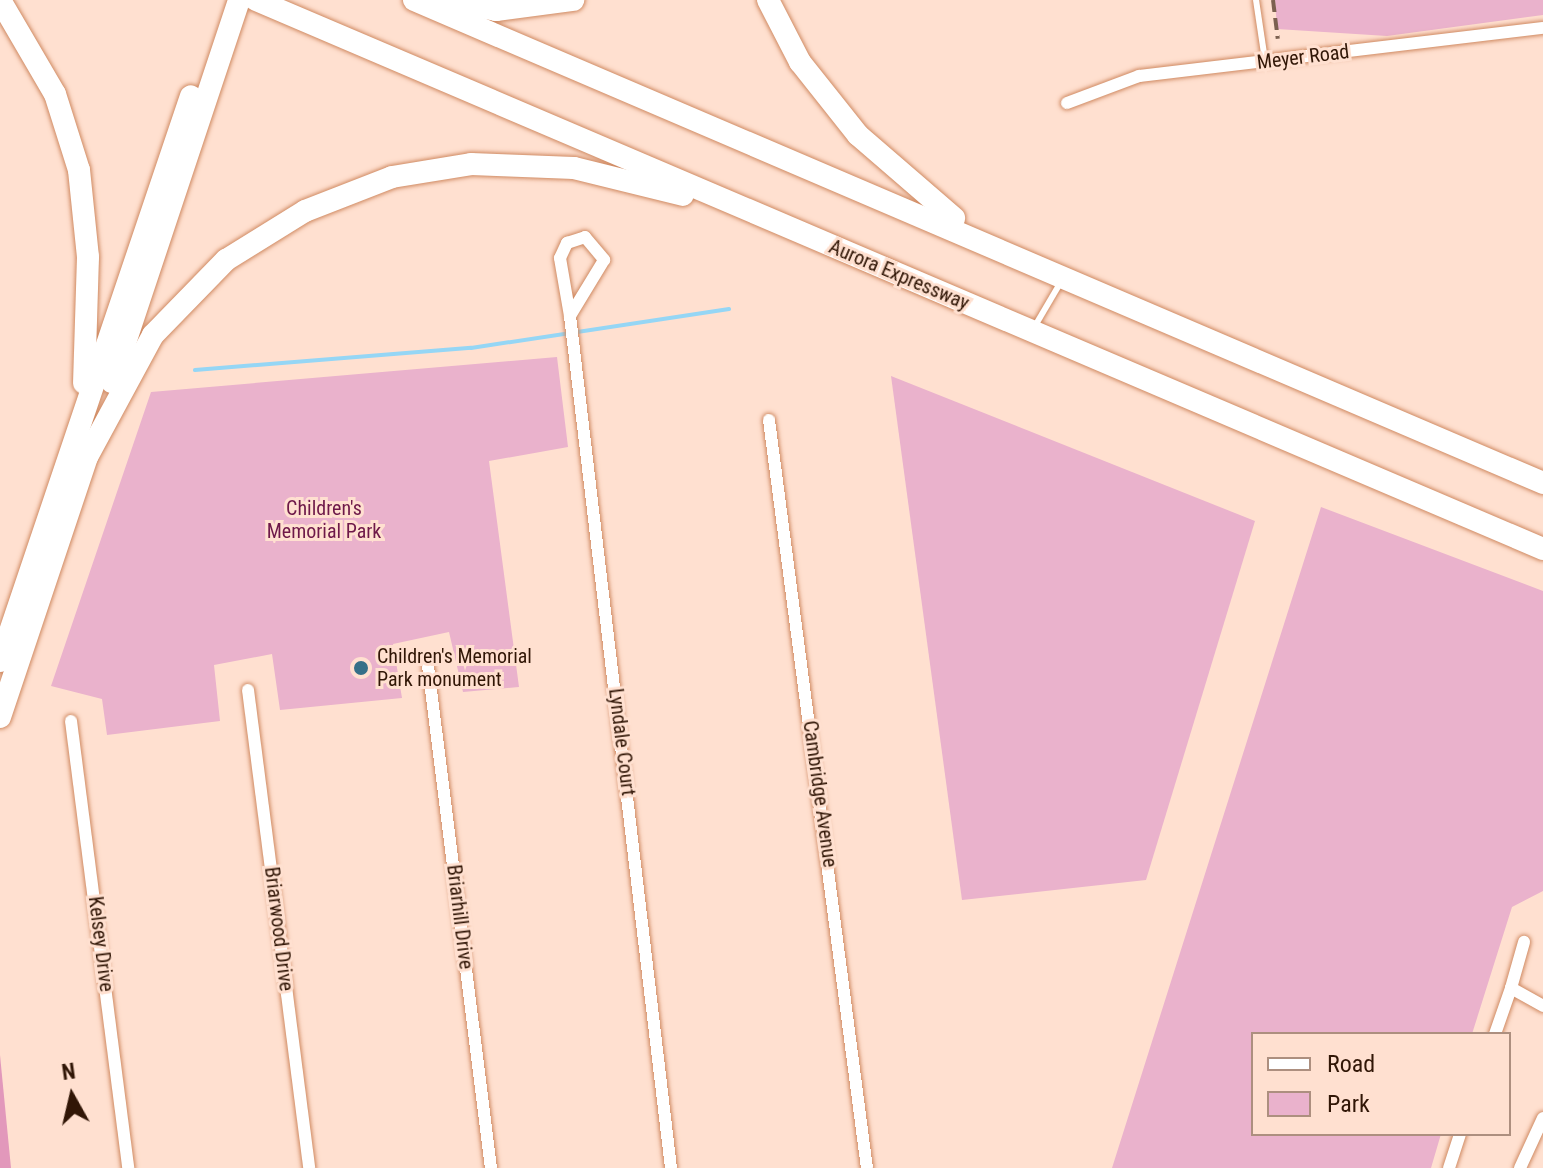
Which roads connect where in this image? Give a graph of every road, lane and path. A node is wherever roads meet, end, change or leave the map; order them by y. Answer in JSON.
{"nodes":[{"id":1,"x":0,"y":0,"type":"edge"},
{"id":2,"x":224,"y":0,"type":"edge"},
{"id":3,"x":239,"y":0,"type":"edge"},
{"id":4,"x":256,"y":0,"type":"edge"},
{"id":5,"x":414,"y":0,"type":"edge"},
{"id":6,"x":445,"y":0,"type":"edge"},
{"id":7,"x":573,"y":0,"type":"edge"},
{"id":8,"x":768,"y":0,"type":"edge"},
{"id":9,"x":1256,"y":0,"type":"edge"},
{"id":10,"x":1543,"y":28,"type":"edge"},
{"id":11,"x":222,"y":29,"type":"junction"},
{"id":12,"x":1265,"y":61,"type":"junction"},
{"id":13,"x":1067,"y":103,"type":"dead end"},
{"id":14,"x":746,"y":210,"type":"junction"},
{"id":15,"x":1041,"y":268,"type":"junction"},
{"id":16,"x":1063,"y":277,"type":"junction"},
{"id":17,"x":570,"y":316,"type":"junction"},
{"id":18,"x":1032,"y":331,"type":"junction"},
{"id":19,"x":769,"y":420,"type":"dead end"},
{"id":20,"x":77,"y":456,"type":"junction"},
{"id":21,"x":1543,"y":483,"type":"edge"},
{"id":22,"x":1543,"y":549,"type":"edge"},
{"id":23,"x":0,"y":661,"type":"edge"},
{"id":24,"x":428,"y":666,"type":"dead end"},
{"id":25,"x":248,"y":690,"type":"dead end"},
{"id":26,"x":0,"y":717,"type":"edge"},
{"id":27,"x":71,"y":721,"type":"dead end"},
{"id":28,"x":1524,"y":942,"type":"dead end"},
{"id":29,"x":1511,"y":988,"type":"junction"},
{"id":30,"x":1543,"y":1006,"type":"edge"},
{"id":31,"x":1496,"y":1032,"type":"edge"},
{"id":32,"x":1543,"y":1118,"type":"edge"},
{"id":33,"x":1459,"y":1136,"type":"edge"},
{"id":34,"x":128,"y":1168,"type":"edge"},
{"id":35,"x":309,"y":1168,"type":"edge"},
{"id":36,"x":491,"y":1168,"type":"edge"},
{"id":37,"x":671,"y":1168,"type":"edge"},
{"id":38,"x":867,"y":1168,"type":"edge"},
{"id":39,"x":1449,"y":1168,"type":"edge"},
{"id":40,"x":1520,"y":1168,"type":"edge"}],
"edges":[{"from":1,"to":20,"type":"highway"},
{"from":2,"to":11,"type":"highway"},
{"from":3,"to":11,"type":"highway"},
{"from":4,"to":14,"type":"highway","name":"Aurora Expressway"},
{"from":5,"to":15,"type":"highway"},
{"from":6,"to":7,"type":"highway"},
{"from":8,"to":15,"type":"highway"},
{"from":9,"to":12,"type":"lane"},
{"from":10,"to":12,"type":"street","name":"Meyer Road"},
{"from":11,"to":20,"type":"highway"},
{"from":12,"to":13,"type":"street","name":"Meyer Road"},
{"from":14,"to":18,"type":"highway","name":"Aurora Expressway"},
{"from":14,"to":20,"type":"highway"},
{"from":15,"to":16,"type":"highway"},
{"from":16,"to":18,"type":"lane"},
{"from":16,"to":21,"type":"highway"},
{"from":17,"to":17,"type":"street","name":"Lyndale Court"},
{"from":17,"to":37,"type":"street","name":"Lyndale Court"},
{"from":18,"to":22,"type":"highway","name":"Aurora Expressway"},
{"from":19,"to":38,"type":"street","name":"Cambridge Avenue"},
{"from":20,"to":23,"type":"highway"},
{"from":20,"to":26,"type":"highway"},
{"from":24,"to":36,"type":"street","name":"Briarhill Drive"},
{"from":25,"to":35,"type":"street","name":"Briarwood Drive"},
{"from":27,"to":34,"type":"street","name":"Kelsey Drive"},
{"from":28,"to":29,"type":"street"},
{"from":29,"to":30,"type":"street"},
{"from":29,"to":31,"type":"street"},
{"from":32,"to":40,"type":"street"},
{"from":33,"to":39,"type":"street"}]}
